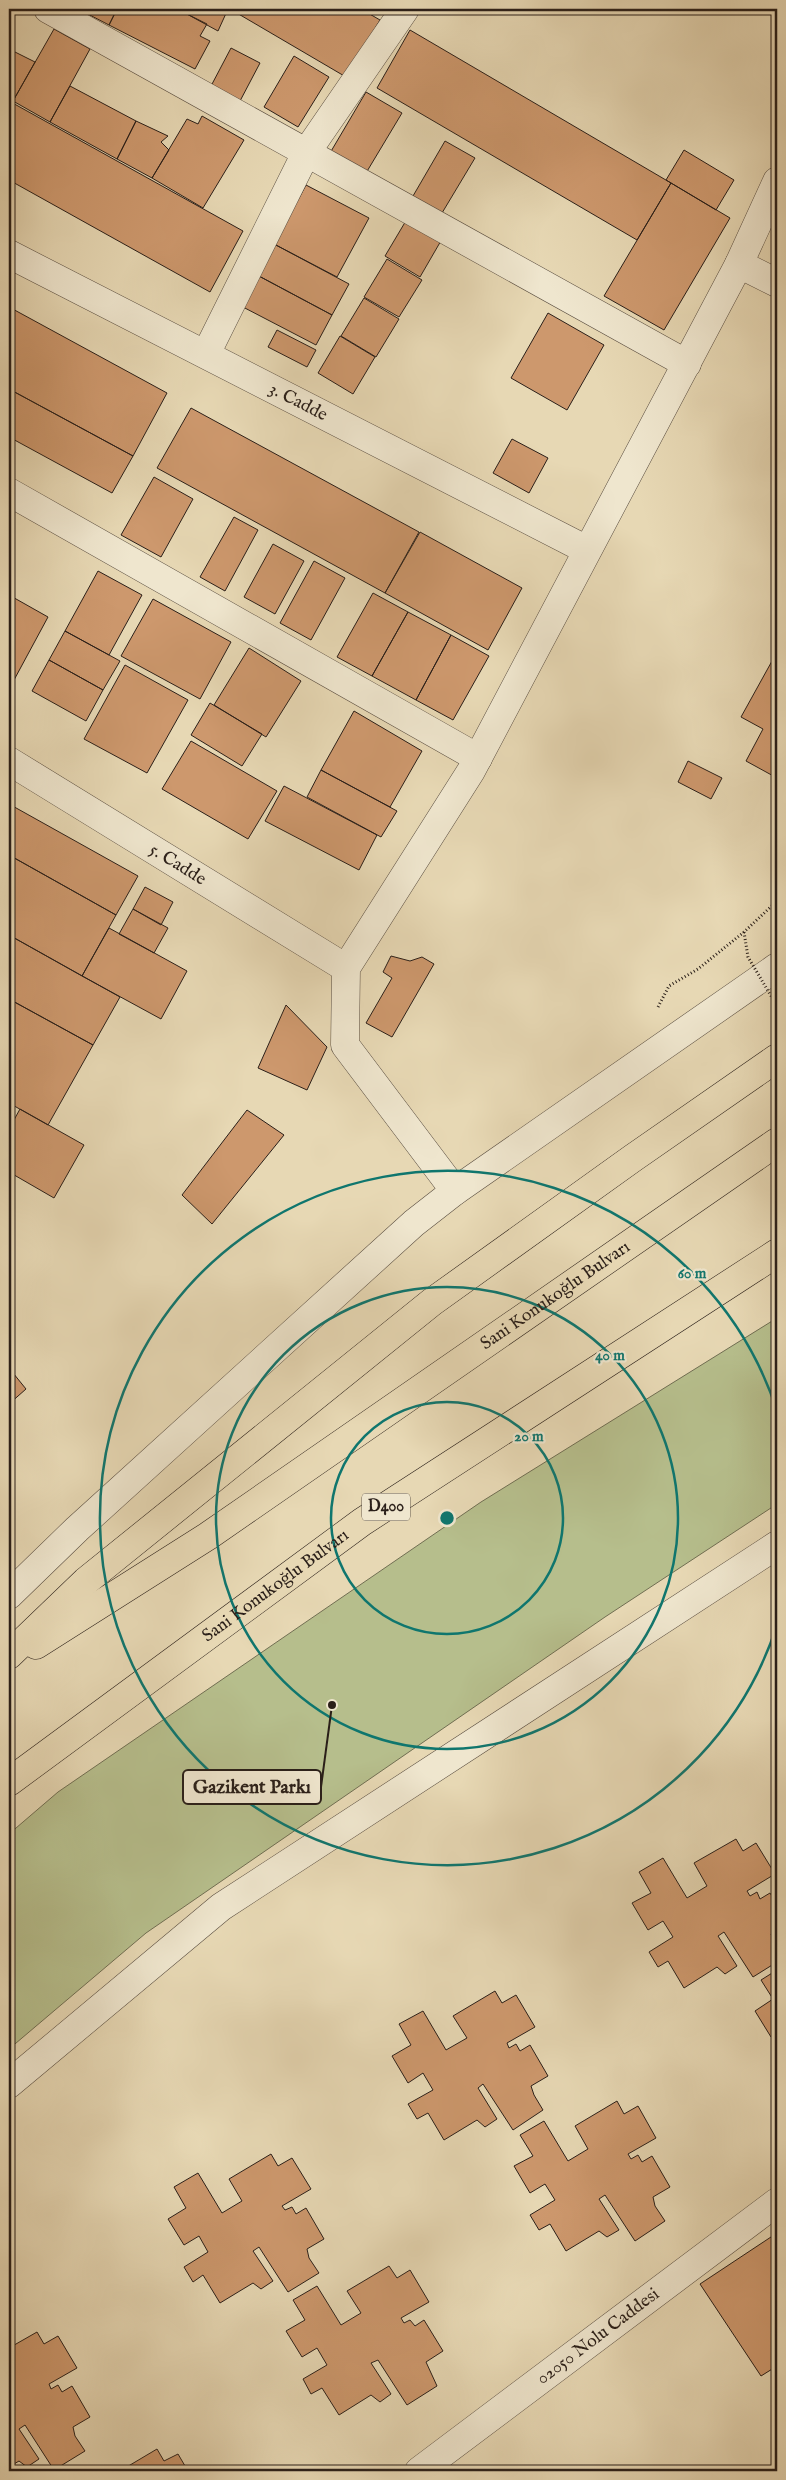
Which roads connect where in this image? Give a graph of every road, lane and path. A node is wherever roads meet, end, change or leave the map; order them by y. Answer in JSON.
{"nodes":[{"id":1,"x":48,"y":9,"type":"edge"},
{"id":2,"x":405,"y":9,"type":"edge"},
{"id":3,"x":306,"y":153,"type":"junction"},
{"id":4,"x":777,"y":181,"type":"edge"},
{"id":5,"x":9,"y":254,"type":"edge"},
{"id":6,"x":739,"y":264,"type":"junction"},
{"id":7,"x":777,"y":283,"type":"edge"},
{"id":8,"x":206,"y":354,"type":"junction"},
{"id":9,"x":687,"y":364,"type":"junction"},
{"id":10,"x":9,"y":492,"type":"edge"},
{"id":11,"x":588,"y":550,"type":"junction"},
{"id":12,"x":478,"y":758,"type":"junction"},
{"id":13,"x":9,"y":761,"type":"edge"},
{"id":14,"x":777,"y":901,"type":"edge"},
{"id":15,"x":777,"y":967,"type":"edge"},
{"id":16,"x":346,"y":968,"type":"junction"},
{"id":17,"x":777,"y":1006,"type":"edge"},
{"id":18,"x":777,"y":1058,"type":"edge"},
{"id":19,"x":777,"y":1142,"type":"edge"},
{"id":20,"x":455,"y":1191,"type":"junction"},
{"id":21,"x":777,"y":1253,"type":"edge"},
{"id":22,"x":777,"y":1258,"type":"edge"},
{"id":23,"x":737,"y":1281,"type":"junction"},
{"id":24,"x":777,"y":1545,"type":"edge"},
{"id":25,"x":9,"y":1595,"type":"edge"},
{"id":26,"x":9,"y":1655,"type":"edge"},
{"id":27,"x":9,"y":1663,"type":"edge"},
{"id":28,"x":9,"y":1782,"type":"edge"},
{"id":29,"x":9,"y":2084,"type":"edge"},
{"id":30,"x":777,"y":2202,"type":"edge"},
{"id":31,"x":419,"y":2471,"type":"edge"}],
"edges":[{"from":1,"to":3,"type":"street"},
{"from":2,"to":3,"type":"street"},
{"from":3,"to":8,"type":"street"},
{"from":3,"to":9,"type":"street"},
{"from":4,"to":6,"type":"street"},
{"from":5,"to":8,"type":"street","name":"3. Cadde"},
{"from":6,"to":7,"type":"street"},
{"from":6,"to":9,"type":"street"},
{"from":8,"to":11,"type":"street","name":"3. Cadde"},
{"from":9,"to":11,"type":"street"},
{"from":10,"to":12,"type":"street"},
{"from":11,"to":12,"type":"street"},
{"from":12,"to":16,"type":"street"},
{"from":13,"to":16,"type":"street","name":"5. Cadde"},
{"from":14,"to":17,"type":"path","bridge":true},
{"from":15,"to":20,"type":"street"},
{"from":16,"to":20,"type":"street"},
{"from":18,"to":26,"type":"highway"},
{"from":19,"to":27,"type":"highway","name":"Sani Konukoğlu Bulvarı"},
{"from":20,"to":25,"type":"street"},
{"from":21,"to":23,"type":"highway","name":"Sani Konukoğlu Bulvarı","number":"D400"},
{"from":22,"to":23,"type":"highway"},
{"from":23,"to":28,"type":"highway","name":"Sani Konukoğlu Bulvarı","number":"D400"},
{"from":24,"to":29,"type":"street"},
{"from":30,"to":31,"type":"street","name":"02050 Nolu Caddesi"}]}
